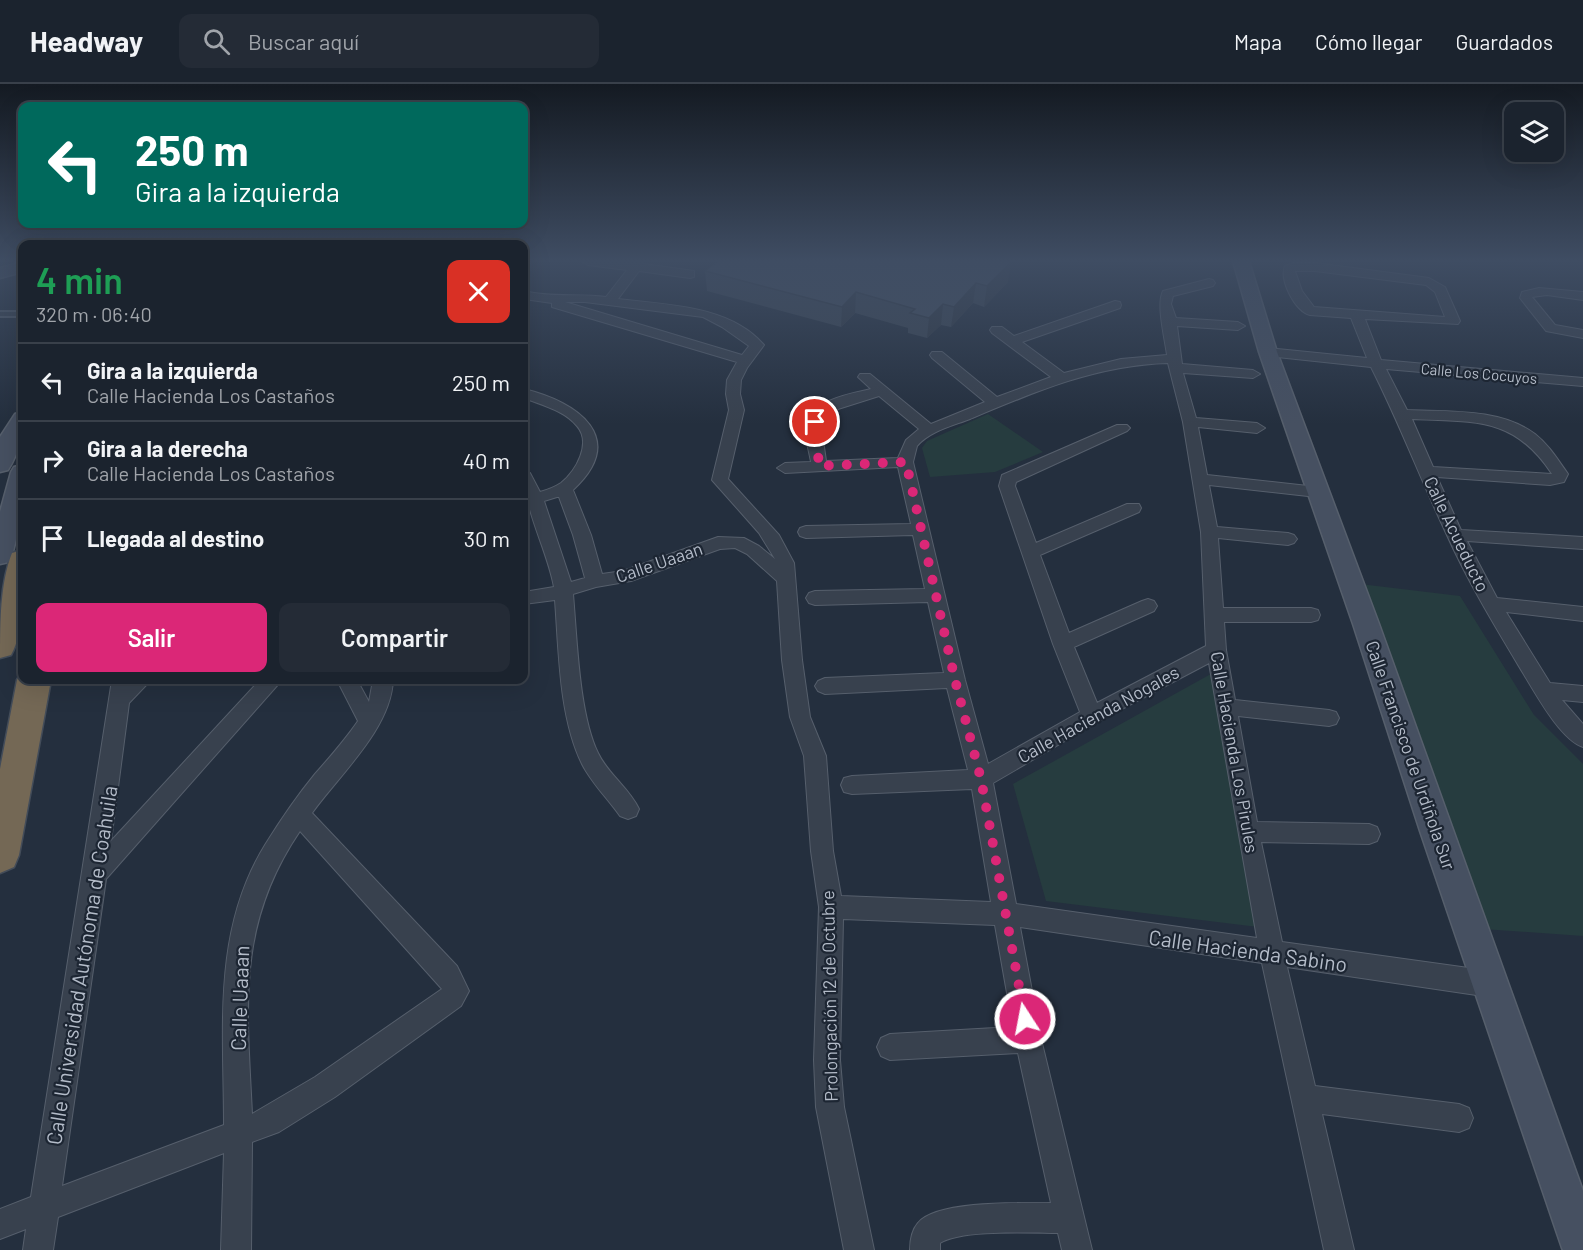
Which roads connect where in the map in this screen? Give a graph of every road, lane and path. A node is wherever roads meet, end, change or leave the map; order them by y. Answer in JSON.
{"nodes":[{"id":1,"x":596,"y":315,"type":"edge"},
{"id":2,"x":710,"y":315,"type":"edge"},
{"id":3,"x":1085,"y":315,"type":"edge"},
{"id":4,"x":1168,"y":315,"type":"edge"},
{"id":5,"x":1251,"y":315,"type":"edge"},
{"id":6,"x":1349,"y":315,"type":"edge"},
{"id":7,"x":1451,"y":315,"type":"edge"},
{"id":8,"x":1541,"y":315,"type":"edge"},
{"id":9,"x":1357,"y":316,"type":"junction"},
{"id":10,"x":1170,"y":322,"type":"junction"},
{"id":11,"x":1238,"y":326,"type":"dead end"},
{"id":12,"x":997,"y":330,"type":"dead end"},
{"id":13,"x":1583,"y":334,"type":"edge"},
{"id":14,"x":1013,"y":341,"type":"junction"},
{"id":15,"x":937,"y":355,"type":"dead end"},
{"id":16,"x":744,"y":360,"type":"junction"},
{"id":17,"x":1260,"y":363,"type":"junction"},
{"id":18,"x":1375,"y":363,"type":"junction"},
{"id":19,"x":1175,"y":364,"type":"junction"},
{"id":20,"x":1583,"y":374,"type":"edge"},
{"id":21,"x":865,"y":377,"type":"dead end"},
{"id":22,"x":1063,"y":379,"type":"junction"},
{"id":23,"x":1583,"y":382,"type":"edge"},
{"id":24,"x":881,"y":391,"type":"junction"},
{"id":25,"x":528,"y":395,"type":"edge"},
{"id":26,"x":996,"y":403,"type":"junction"},
{"id":27,"x":1402,"y":414,"type":"junction"},
{"id":28,"x":1190,"y":422,"type":"junction"},
{"id":29,"x":18,"y":425,"type":"edge"},
{"id":30,"x":1122,"y":428,"type":"dead end"},
{"id":31,"x":1257,"y":428,"type":"dead end"},
{"id":32,"x":929,"y":430,"type":"junction"},
{"id":33,"x":906,"y":462,"type":"junction"},
{"id":34,"x":0,"y":465,"type":"edge"},
{"id":35,"x":819,"y":466,"type":"junction"},
{"id":36,"x":785,"y":468,"type":"dead end"},
{"id":37,"x":1426,"y":471,"type":"junction"},
{"id":38,"x":1200,"y":478,"type":"junction"},
{"id":39,"x":528,"y":484,"type":"edge"},
{"id":40,"x":18,"y":487,"type":"edge"},
{"id":41,"x":564,"y":488,"type":"junction"},
{"id":42,"x":1317,"y":492,"type":"junction"},
{"id":43,"x":536,"y":499,"type":"junction"},
{"id":44,"x":1133,"y":508,"type":"dead end"},
{"id":45,"x":920,"y":529,"type":"junction"},
{"id":46,"x":806,"y":532,"type":"dead end"},
{"id":47,"x":1209,"y":532,"type":"junction"},
{"id":48,"x":1455,"y":535,"type":"junction"},
{"id":49,"x":1288,"y":539,"type":"dead end"},
{"id":50,"x":1583,"y":543,"type":"edge"},
{"id":51,"x":1032,"y":552,"type":"junction"},
{"id":52,"x":0,"y":556,"type":"edge"},
{"id":53,"x":18,"y":576,"type":"edge"},
{"id":54,"x":784,"y":578,"type":"junction"},
{"id":55,"x":595,"y":581,"type":"junction"},
{"id":56,"x":564,"y":592,"type":"junction"},
{"id":57,"x":936,"y":595,"type":"junction"},
{"id":58,"x":528,"y":597,"type":"edge"},
{"id":59,"x":815,"y":598,"type":"dead end"},
{"id":60,"x":1491,"y":604,"type":"junction"},
{"id":61,"x":1148,"y":606,"type":"dead end"},
{"id":62,"x":1583,"y":614,"type":"edge"},
{"id":63,"x":1214,"y":615,"type":"junction"},
{"id":64,"x":1311,"y":615,"type":"dead end"},
{"id":65,"x":1063,"y":644,"type":"junction"},
{"id":66,"x":0,"y":646,"type":"edge"},
{"id":67,"x":1216,"y":650,"type":"junction"},
{"id":68,"x":955,"y":680,"type":"junction"},
{"id":69,"x":33,"y":684,"type":"edge"},
{"id":70,"x":268,"y":684,"type":"edge"},
{"id":71,"x":349,"y":684,"type":"edge"},
{"id":72,"x":383,"y":684,"type":"edge"},
{"id":73,"x":825,"y":686,"type":"dead end"},
{"id":74,"x":121,"y":689,"type":"edge"},
{"id":75,"x":1544,"y":690,"type":"junction"},
{"id":76,"x":1583,"y":694,"type":"edge"},
{"id":77,"x":1228,"y":707,"type":"junction"},
{"id":78,"x":1092,"y":715,"type":"junction"},
{"id":79,"x":1329,"y":718,"type":"dead end"},
{"id":80,"x":369,"y":722,"type":"junction"},
{"id":81,"x":1583,"y":738,"type":"edge"},
{"id":82,"x":981,"y":779,"type":"junction"},
{"id":83,"x":9,"y":780,"type":"edge"},
{"id":84,"x":852,"y":785,"type":"dead end"},
{"id":85,"x":628,"y":809,"type":"dead end"},
{"id":86,"x":299,"y":815,"type":"junction"},
{"id":87,"x":1248,"y":831,"type":"junction"},
{"id":88,"x":1369,"y":834,"type":"dead end"},
{"id":89,"x":0,"y":855,"type":"edge"},
{"id":90,"x":95,"y":875,"type":"junction"},
{"id":91,"x":831,"y":907,"type":"junction"},
{"id":92,"x":1007,"y":914,"type":"junction"},
{"id":93,"x":1272,"y":954,"type":"junction"},
{"id":94,"x":1490,"y":984,"type":"junction"},
{"id":95,"x":1029,"y":1040,"type":"junction"},
{"id":96,"x":890,"y":1047,"type":"dead end"},
{"id":97,"x":1305,"y":1098,"type":"junction"},
{"id":98,"x":1459,"y":1118,"type":"dead end"},
{"id":99,"x":239,"y":1135,"type":"junction"},
{"id":100,"x":44,"y":1208,"type":"junction"},
{"id":101,"x":1070,"y":1218,"type":"junction"},
{"id":102,"x":0,"y":1224,"type":"edge"},
{"id":103,"x":1583,"y":1248,"type":"edge"},
{"id":104,"x":38,"y":1250,"type":"edge"},
{"id":105,"x":236,"y":1250,"type":"edge"},
{"id":106,"x":859,"y":1250,"type":"edge"},
{"id":107,"x":925,"y":1250,"type":"edge"},
{"id":108,"x":1077,"y":1250,"type":"edge"},
{"id":109,"x":1339,"y":1250,"type":"edge"}],
"edges":[{"from":1,"to":16,"type":"street"},
{"from":2,"to":16,"type":"street"},
{"from":3,"to":14,"type":"street"},
{"from":4,"to":10,"type":"street","name":"Calle Hacienda Los Pirules"},
{"from":5,"to":17,"type":"street","name":"Calle Francisco de Urdiñola Sur"},
{"from":6,"to":9,"type":"street"},
{"from":7,"to":9,"type":"street"},
{"from":8,"to":13,"type":"street"},
{"from":9,"to":18,"type":"street","name":"Calle Acueducto"},
{"from":10,"to":11,"type":"street"},
{"from":10,"to":19,"type":"street","name":"Calle Hacienda Los Pirules"},
{"from":12,"to":14,"type":"street"},
{"from":14,"to":22,"type":"street"},
{"from":15,"to":26,"type":"street"},
{"from":16,"to":54,"type":"street","name":"Prolongación 12 de Octubre"},
{"from":17,"to":18,"type":"street","name":"Calle Los Cocuyos"},
{"from":17,"to":19,"type":"street","name":"Calle Los Cocuyos"},
{"from":17,"to":42,"type":"street","name":"Calle Francisco de Urdiñola Sur"},
{"from":18,"to":20,"type":"street","name":"Calle Los Cocuyos"},
{"from":18,"to":23,"type":"street","name":"Calle Los Cocuyos"},
{"from":18,"to":27,"type":"street","name":"Calle Acueducto"},
{"from":19,"to":22,"type":"street","name":"Calle Los Cocuyos"},
{"from":19,"to":28,"type":"street","name":"Calle Hacienda Los Pirules"},
{"from":21,"to":24,"type":"street"},
{"from":22,"to":26,"type":"street","name":"Calle Los Cocuyos"},
{"from":24,"to":32,"type":"street"},
{"from":24,"to":35,"type":"street"},
{"from":25,"to":41,"type":"street"},
{"from":26,"to":32,"type":"street","name":"Calle Los Cocuyos"},
{"from":27,"to":37,"type":"street","name":"Calle Acueducto"},
{"from":27,"to":37,"type":"street"},
{"from":28,"to":31,"type":"street"},
{"from":28,"to":38,"type":"street","name":"Calle Hacienda Los Pirules"},
{"from":29,"to":34,"type":"street"},
{"from":30,"to":51,"type":"street"},
{"from":32,"to":33,"type":"street"},
{"from":33,"to":35,"type":"street"},
{"from":33,"to":45,"type":"street"},
{"from":35,"to":36,"type":"street"},
{"from":37,"to":48,"type":"street","name":"Calle Acueducto"},
{"from":38,"to":42,"type":"street"},
{"from":38,"to":47,"type":"street","name":"Calle Hacienda Los Pirules"},
{"from":39,"to":43,"type":"street"},
{"from":40,"to":52,"type":"street"},
{"from":41,"to":43,"type":"street"},
{"from":41,"to":55,"type":"street"},
{"from":42,"to":94,"type":"street","name":"Calle Francisco de Urdiñola Sur"},
{"from":43,"to":56,"type":"street"},
{"from":44,"to":51,"type":"street"},
{"from":45,"to":46,"type":"street"},
{"from":45,"to":57,"type":"street"},
{"from":47,"to":49,"type":"street"},
{"from":47,"to":63,"type":"street","name":"Calle Hacienda Los Pirules"},
{"from":48,"to":50,"type":"street"},
{"from":48,"to":60,"type":"street","name":"Calle Acueducto"},
{"from":51,"to":65,"type":"street"},
{"from":53,"to":66,"type":"highway"},
{"from":54,"to":55,"type":"street","name":"Calle Uaaan"},
{"from":54,"to":91,"type":"street","name":"Prolongación 12 de Octubre"},
{"from":55,"to":56,"type":"street","name":"Calle Uaaan"},
{"from":56,"to":58,"type":"street","name":"Calle Uaaan"},
{"from":56,"to":85,"type":"street"},
{"from":57,"to":59,"type":"street"},
{"from":57,"to":68,"type":"street"},
{"from":60,"to":62,"type":"street"},
{"from":60,"to":75,"type":"street","name":"Calle Acueducto"},
{"from":61,"to":65,"type":"street"},
{"from":63,"to":64,"type":"street"},
{"from":63,"to":67,"type":"street","name":"Calle Hacienda Los Pirules"},
{"from":65,"to":78,"type":"street"},
{"from":67,"to":77,"type":"street","name":"Calle Hacienda Los Pirules"},
{"from":67,"to":78,"type":"street","name":"Calle Hacienda Nogales"},
{"from":68,"to":73,"type":"street"},
{"from":68,"to":82,"type":"street"},
{"from":69,"to":83,"type":"highway"},
{"from":70,"to":90,"type":"street"},
{"from":71,"to":80,"type":"street"},
{"from":72,"to":80,"type":"street","name":"Calle Uaaan"},
{"from":74,"to":90,"type":"street","name":"Calle Universidad Autónoma de Coahuila"},
{"from":75,"to":76,"type":"street"},
{"from":75,"to":81,"type":"street","name":"Calle Acueducto"},
{"from":77,"to":79,"type":"street"},
{"from":77,"to":87,"type":"street","name":"Calle Hacienda Los Pirules"},
{"from":78,"to":82,"type":"street","name":"Calle Hacienda Nogales"},
{"from":80,"to":86,"type":"street","name":"Calle Uaaan"},
{"from":82,"to":84,"type":"street"},
{"from":82,"to":92,"type":"street"},
{"from":83,"to":89,"type":"highway"},
{"from":86,"to":99,"type":"street","name":"Calle Uaaan"},
{"from":86,"to":99,"type":"street"},
{"from":87,"to":88,"type":"street"},
{"from":87,"to":93,"type":"street","name":"Calle Hacienda Los Pirules"},
{"from":90,"to":100,"type":"street","name":"Calle Universidad Autónoma de Coahuila"},
{"from":91,"to":92,"type":"street","name":"Calle Hacienda Sabino"},
{"from":91,"to":106,"type":"street","name":"Prolongación 12 de Octubre"},
{"from":92,"to":93,"type":"street","name":"Calle Hacienda Sabino"},
{"from":92,"to":95,"type":"street"},
{"from":93,"to":94,"type":"street","name":"Calle Hacienda Sabino"},
{"from":93,"to":97,"type":"street","name":"Calle Hacienda Los Pirules"},
{"from":94,"to":103,"type":"street","name":"Calle Francisco de Urdiñola Sur"},
{"from":95,"to":96,"type":"street"},
{"from":95,"to":101,"type":"street"},
{"from":97,"to":98,"type":"street"},
{"from":97,"to":109,"type":"street","name":"Calle Hacienda Los Pirules"},
{"from":99,"to":100,"type":"street"},
{"from":99,"to":105,"type":"street","name":"Calle Uaaan"},
{"from":100,"to":102,"type":"street"},
{"from":100,"to":104,"type":"street","name":"Calle Universidad Autónoma de Coahuila"},
{"from":101,"to":107,"type":"street"},
{"from":101,"to":108,"type":"street"}]}
